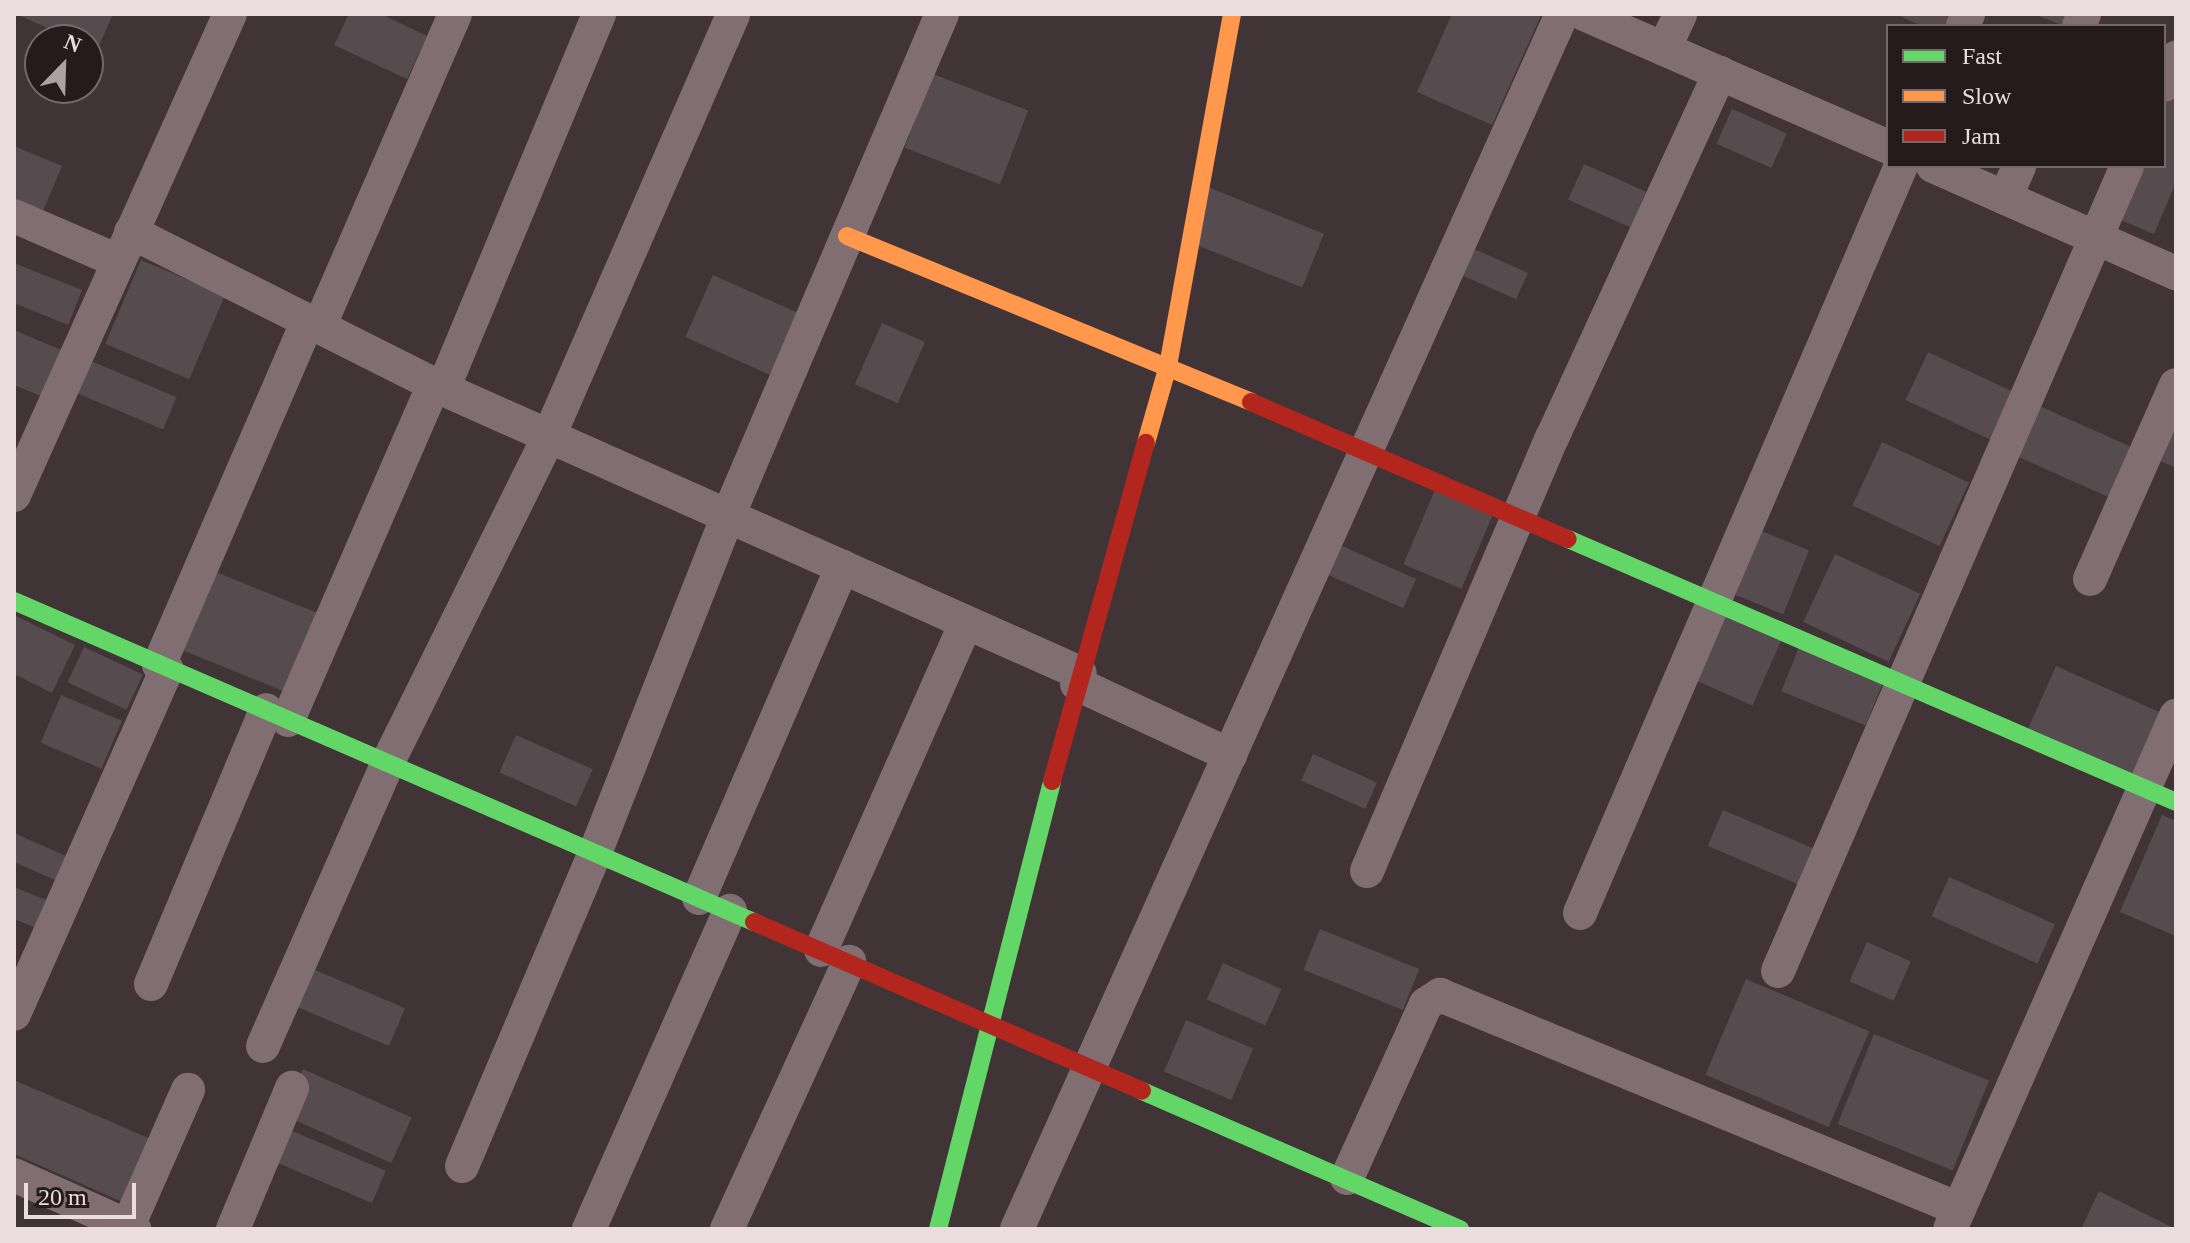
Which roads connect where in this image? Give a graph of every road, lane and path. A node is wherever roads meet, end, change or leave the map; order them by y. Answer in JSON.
{"nodes":[{"id":1,"x":230,"y":14,"type":"edge"},
{"id":2,"x":455,"y":14,"type":"edge"},
{"id":3,"x":599,"y":14,"type":"edge"},
{"id":4,"x":733,"y":14,"type":"edge"},
{"id":5,"x":942,"y":14,"type":"edge"},
{"id":6,"x":1232,"y":14,"type":"edge"},
{"id":7,"x":1562,"y":14,"type":"edge"},
{"id":8,"x":1584,"y":14,"type":"edge"},
{"id":9,"x":1680,"y":14,"type":"edge"},
{"id":10,"x":1664,"y":49,"type":"junction"},
{"id":11,"x":2176,"y":58,"type":"edge"},
{"id":12,"x":1720,"y":73,"type":"junction"},
{"id":13,"x":2166,"y":80,"type":"edge"},
{"id":14,"x":1886,"y":146,"type":"edge"},
{"id":15,"x":1900,"y":168,"type":"edge"},
{"id":16,"x":1938,"y":168,"type":"edge"},
{"id":17,"x":2018,"y":168,"type":"edge"},
{"id":18,"x":2126,"y":168,"type":"edge"},
{"id":19,"x":2005,"y":198,"type":"junction"},
{"id":20,"x":17,"y":227,"type":"edge"},
{"id":21,"x":847,"y":236,"type":"junction"},
{"id":22,"x":2095,"y":237,"type":"junction"},
{"id":23,"x":125,"y":246,"type":"junction"},
{"id":24,"x":2176,"y":273,"type":"edge"},
{"id":25,"x":313,"y":324,"type":"junction"},
{"id":26,"x":1168,"y":366,"type":"junction"},
{"id":27,"x":2176,"y":385,"type":"edge"},
{"id":28,"x":439,"y":387,"type":"junction"},
{"id":29,"x":549,"y":436,"type":"junction"},
{"id":30,"x":1367,"y":452,"type":"junction"},
{"id":31,"x":14,"y":495,"type":"edge"},
{"id":32,"x":728,"y":516,"type":"junction"},
{"id":33,"x":1517,"y":518,"type":"junction"},
{"id":34,"x":842,"y":567,"type":"junction"},
{"id":35,"x":2090,"y":579,"type":"dead end"},
{"id":36,"x":1712,"y":599,"type":"junction"},
{"id":37,"x":14,"y":601,"type":"edge"},
{"id":38,"x":966,"y":623,"type":"junction"},
{"id":39,"x":163,"y":667,"type":"junction"},
{"id":40,"x":1079,"y":678,"type":"junction"},
{"id":41,"x":1905,"y":686,"type":"junction"},
{"id":42,"x":277,"y":715,"type":"junction"},
{"id":43,"x":2176,"y":716,"type":"edge"},
{"id":44,"x":1230,"y":755,"type":"junction"},
{"id":45,"x":388,"y":762,"type":"junction"},
{"id":46,"x":2144,"y":788,"type":"junction"},
{"id":47,"x":2176,"y":802,"type":"edge"},
{"id":48,"x":595,"y":853,"type":"junction"},
{"id":49,"x":1367,"y":871,"type":"dead end"},
{"id":50,"x":699,"y":898,"type":"junction"},
{"id":51,"x":730,"y":911,"type":"junction"},
{"id":52,"x":1580,"y":913,"type":"dead end"},
{"id":53,"x":835,"y":956,"type":"junction"},
{"id":54,"x":1778,"y":971,"type":"dead end"},
{"id":55,"x":151,"y":984,"type":"dead end"},
{"id":56,"x":14,"y":1014,"type":"edge"},
{"id":57,"x":992,"y":1024,"type":"junction"},
{"id":58,"x":263,"y":1046,"type":"dead end"},
{"id":59,"x":1088,"y":1066,"type":"junction"},
{"id":60,"x":292,"y":1088,"type":"dead end"},
{"id":61,"x":188,"y":1090,"type":"dead end"},
{"id":62,"x":462,"y":1166,"type":"dead end"},
{"id":63,"x":14,"y":1175,"type":"edge"},
{"id":64,"x":1347,"y":1178,"type":"junction"},
{"id":65,"x":1954,"y":1219,"type":"edge"},
{"id":66,"x":122,"y":1226,"type":"edge"},
{"id":67,"x":233,"y":1229,"type":"edge"},
{"id":68,"x":589,"y":1229,"type":"edge"},
{"id":69,"x":727,"y":1229,"type":"edge"},
{"id":70,"x":938,"y":1229,"type":"edge"},
{"id":71,"x":1017,"y":1229,"type":"edge"},
{"id":72,"x":1460,"y":1229,"type":"edge"}],
"edges":[{"from":1,"to":23,"type":"street"},
{"from":2,"to":25,"type":"street"},
{"from":3,"to":28,"type":"street"},
{"from":4,"to":29,"type":"street"},
{"from":5,"to":21,"type":"street"},
{"from":6,"to":26,"type":"street"},
{"from":7,"to":30,"type":"street"},
{"from":8,"to":10,"type":"street"},
{"from":9,"to":10,"type":"street"},
{"from":10,"to":12,"type":"street"},
{"from":11,"to":13,"type":"street"},
{"from":12,"to":14,"type":"street"},
{"from":12,"to":33,"type":"street"},
{"from":15,"to":36,"type":"street"},
{"from":16,"to":19,"type":"street"},
{"from":17,"to":19,"type":"street"},
{"from":18,"to":22,"type":"street"},
{"from":19,"to":22,"type":"street"},
{"from":20,"to":23,"type":"street"},
{"from":21,"to":26,"type":"street"},
{"from":21,"to":32,"type":"street"},
{"from":22,"to":24,"type":"street"},
{"from":22,"to":41,"type":"street"},
{"from":23,"to":25,"type":"street"},
{"from":23,"to":31,"type":"street"},
{"from":25,"to":28,"type":"street"},
{"from":25,"to":39,"type":"street"},
{"from":26,"to":30,"type":"street"},
{"from":26,"to":40,"type":"street"},
{"from":27,"to":35,"type":"street"},
{"from":28,"to":29,"type":"street"},
{"from":28,"to":42,"type":"street"},
{"from":29,"to":32,"type":"street"},
{"from":29,"to":45,"type":"street"},
{"from":30,"to":33,"type":"street"},
{"from":30,"to":44,"type":"street"},
{"from":32,"to":34,"type":"street"},
{"from":32,"to":48,"type":"street"},
{"from":33,"to":36,"type":"street"},
{"from":33,"to":49,"type":"street"},
{"from":34,"to":38,"type":"street"},
{"from":34,"to":50,"type":"street"},
{"from":36,"to":41,"type":"street"},
{"from":36,"to":52,"type":"street"},
{"from":37,"to":39,"type":"street"},
{"from":38,"to":40,"type":"street"},
{"from":38,"to":53,"type":"street"},
{"from":39,"to":42,"type":"street"},
{"from":39,"to":56,"type":"street"},
{"from":40,"to":44,"type":"street"},
{"from":40,"to":57,"type":"street"},
{"from":41,"to":46,"type":"street"},
{"from":41,"to":54,"type":"street"},
{"from":42,"to":45,"type":"street"},
{"from":42,"to":55,"type":"street"},
{"from":43,"to":46,"type":"street"},
{"from":44,"to":59,"type":"street"},
{"from":45,"to":48,"type":"street"},
{"from":45,"to":58,"type":"street"},
{"from":46,"to":47,"type":"street"},
{"from":46,"to":65,"type":"street"},
{"from":48,"to":50,"type":"street"},
{"from":48,"to":62,"type":"street"},
{"from":50,"to":51,"type":"street"},
{"from":51,"to":53,"type":"street"},
{"from":51,"to":68,"type":"street"},
{"from":53,"to":57,"type":"street"},
{"from":53,"to":69,"type":"street"},
{"from":57,"to":59,"type":"street"},
{"from":57,"to":70,"type":"street"},
{"from":59,"to":64,"type":"street"},
{"from":59,"to":71,"type":"street"},
{"from":60,"to":67,"type":"street"},
{"from":61,"to":66,"type":"street"},
{"from":63,"to":66,"type":"street"},
{"from":64,"to":65,"type":"street"},
{"from":64,"to":72,"type":"street"}]}
